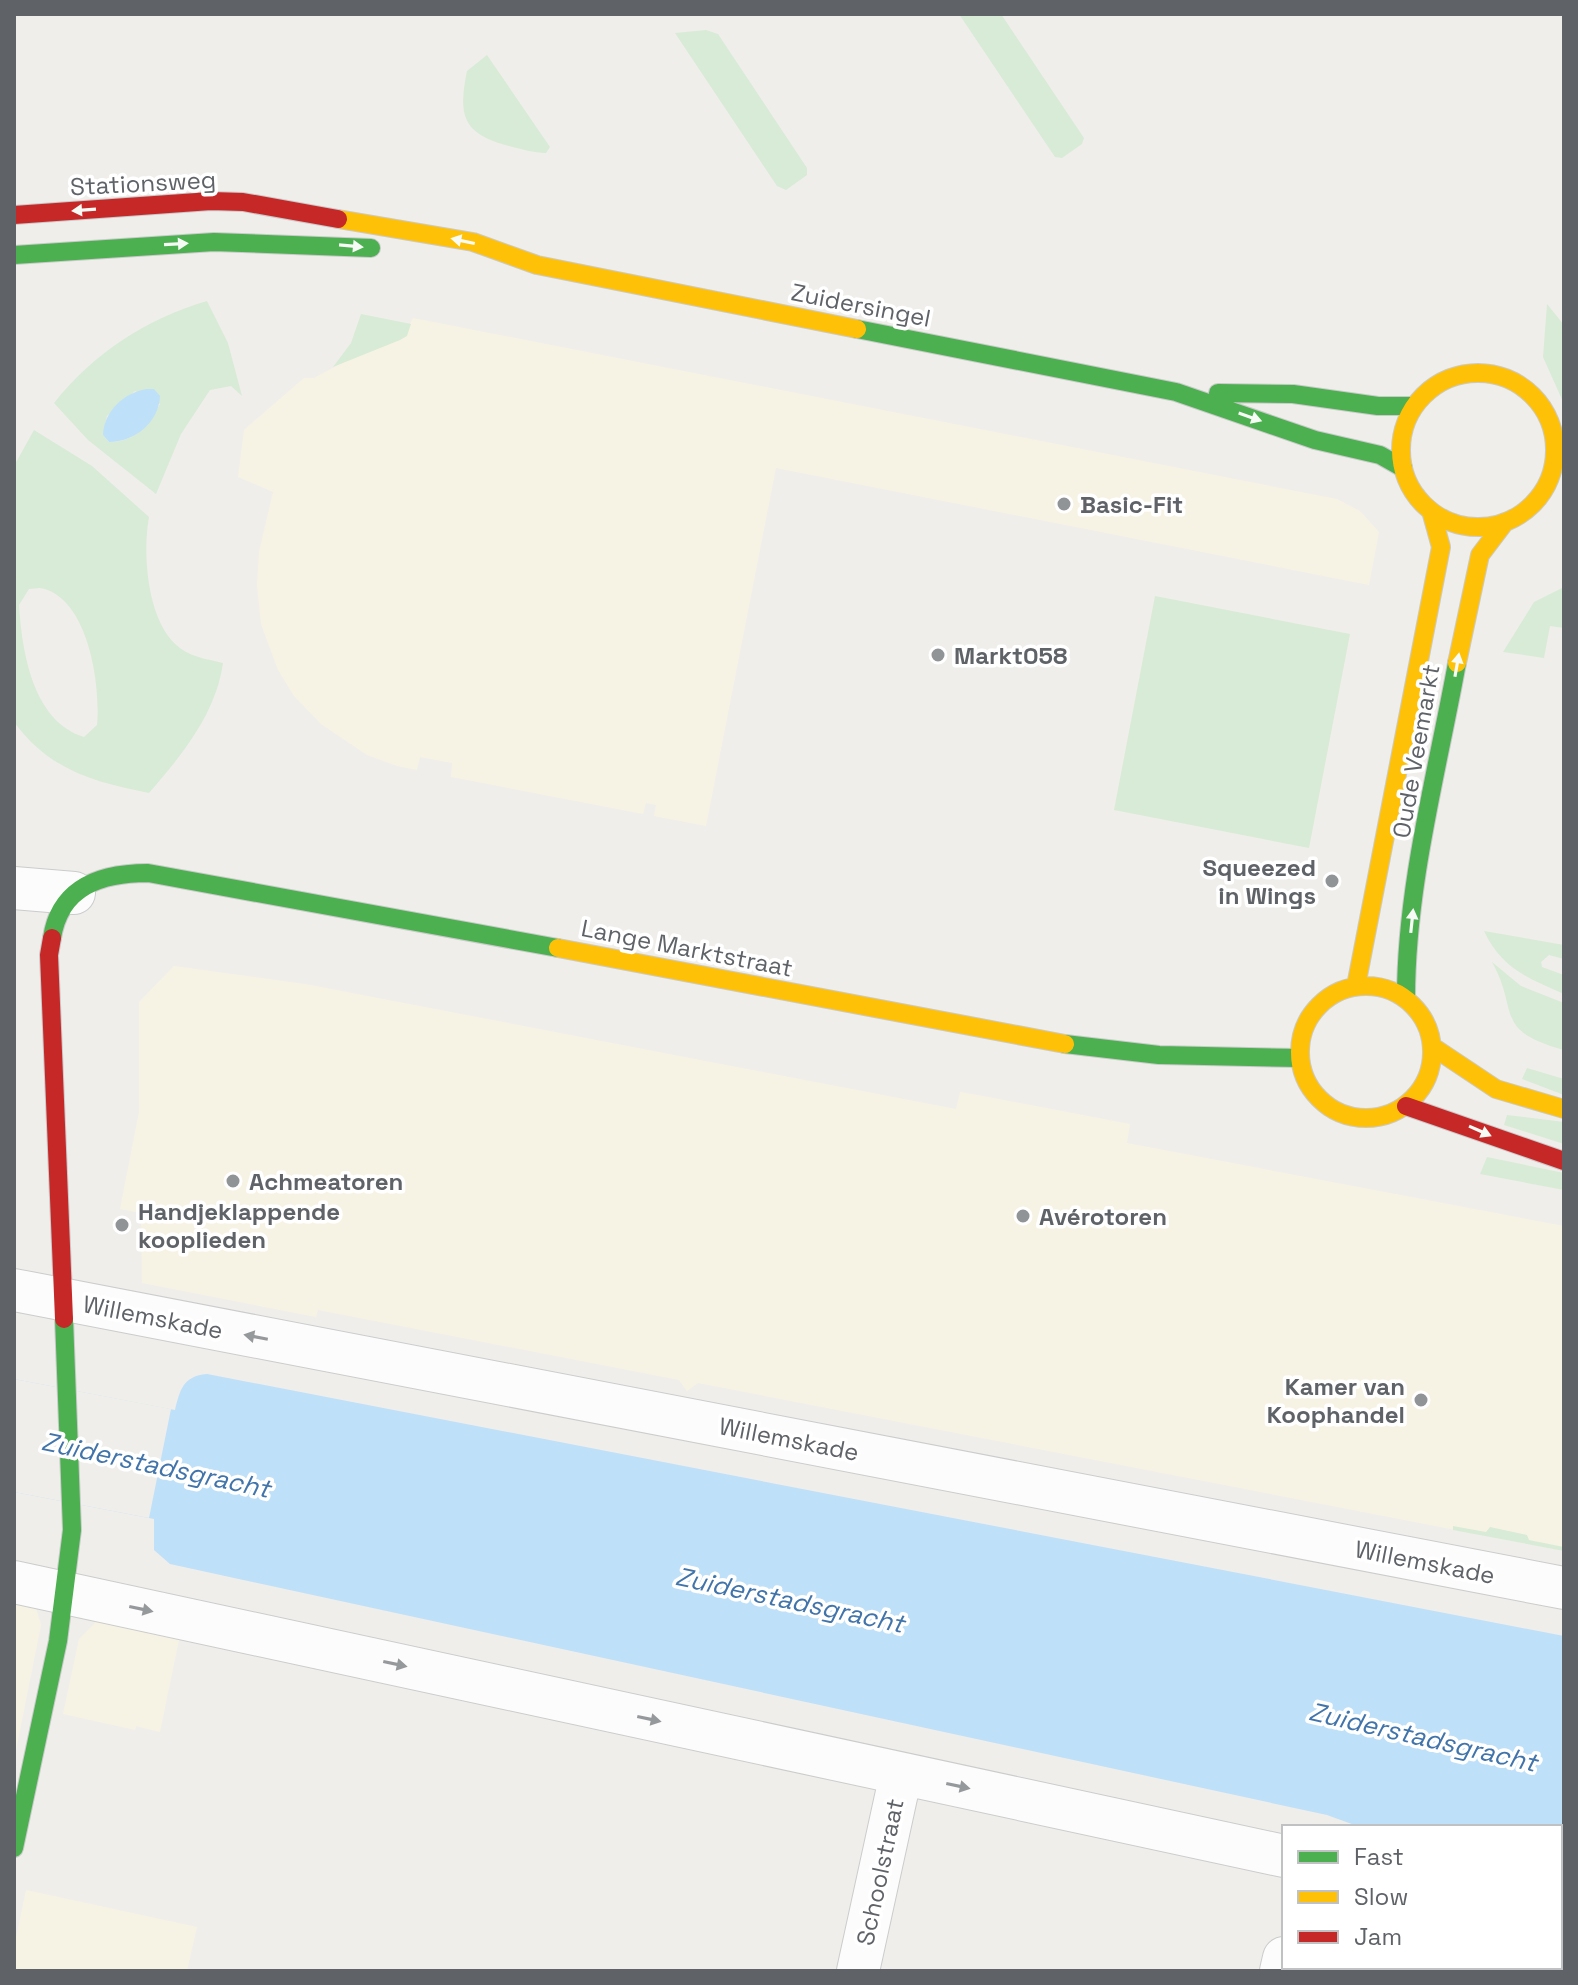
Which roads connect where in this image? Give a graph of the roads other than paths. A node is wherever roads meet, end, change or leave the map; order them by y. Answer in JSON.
{"nodes":[{"id":1,"x":274,"y":206,"type":"joint"},
{"id":2,"x":14,"y":215,"type":"edge"},
{"id":3,"x":392,"y":249,"type":"dead end"},
{"id":4,"x":14,"y":255,"type":"edge"},
{"id":5,"x":469,"y":261,"type":"dead end"},
{"id":6,"x":537,"y":265,"type":"junction"},
{"id":7,"x":1176,"y":392,"type":"junction"},
{"id":8,"x":1414,"y":406,"type":"junction"},
{"id":9,"x":1559,"y":440,"type":"edge"},
{"id":10,"x":1403,"y":468,"type":"junction"},
{"id":11,"x":1431,"y":511,"type":"junction"},
{"id":12,"x":1511,"y":520,"type":"junction"},
{"id":13,"x":1548,"y":522,"type":"dead end"},
{"id":14,"x":14,"y":888,"type":"edge"},
{"id":15,"x":74,"y":893,"type":"junction"},
{"id":16,"x":1356,"y":986,"type":"junction"},
{"id":17,"x":1406,"y":998,"type":"junction"},
{"id":18,"x":1433,"y":1047,"type":"junction"},
{"id":19,"x":1299,"y":1058,"type":"junction"},
{"id":20,"x":1406,"y":1106,"type":"junction"},
{"id":21,"x":1564,"y":1109,"type":"edge"},
{"id":22,"x":1564,"y":1161,"type":"edge"},
{"id":23,"x":14,"y":1290,"type":"edge"},
{"id":24,"x":65,"y":1300,"type":"junction"},
{"id":25,"x":14,"y":1582,"type":"edge"},
{"id":26,"x":1564,"y":1588,"type":"edge"},
{"id":27,"x":65,"y":1593,"type":"junction"},
{"id":28,"x":901,"y":1774,"type":"junction"},
{"id":29,"x":14,"y":1848,"type":"edge"},
{"id":30,"x":1282,"y":1856,"type":"edge"},
{"id":31,"x":858,"y":1971,"type":"edge"}],
"edges":[{"from":1,"to":2,"type":"main road","name":"Stationsweg","one_way":true},
{"from":6,"to":1,"type":"main road","name":"Zuidersingel","one_way":true},
{"from":4,"to":3,"type":"main road","one_way":true},
{"from":5,"to":6,"type":"main road","name":"Zuidersingel"},
{"from":6,"to":7,"type":"main road","name":"Zuidersingel"},
{"from":7,"to":8,"type":"main road","name":"Zuidersingel"},
{"from":7,"to":10,"type":"main road","name":"Zuidersingel","one_way":true},
{"from":8,"to":9,"type":"main road"},
{"from":8,"to":10,"type":"main road"},
{"from":9,"to":12,"type":"main road"},
{"from":10,"to":11,"type":"main road"},
{"from":11,"to":12,"type":"main road"},
{"from":11,"to":16,"type":"main road","name":"Oude Veemarkt"},
{"from":12,"to":13,"type":"main road"},
{"from":17,"to":12,"type":"main road","name":"Oude Veemarkt","one_way":true},
{"from":14,"to":15,"type":"street"},
{"from":15,"to":19,"type":"main road","name":"Lange Marktstraat"},
{"from":15,"to":24,"type":"main road"},
{"from":16,"to":17,"type":"main road"},
{"from":16,"to":19,"type":"main road"},
{"from":17,"to":18,"type":"main road"},
{"from":18,"to":20,"type":"main road"},
{"from":18,"to":21,"type":"main road"},
{"from":19,"to":20,"type":"main road"},
{"from":20,"to":22,"type":"main road","one_way":true},
{"from":23,"to":24,"type":"street","name":"Willemskade"},
{"from":26,"to":24,"type":"street","name":"Willemskade","one_way":true},
{"from":24,"to":27,"type":"main road"},
{"from":25,"to":27,"type":"street"},
{"from":27,"to":28,"type":"street","one_way":true},
{"from":27,"to":29,"type":"main road"},
{"from":28,"to":30,"type":"street","one_way":true},
{"from":28,"to":31,"type":"street","name":"Schoolstraat"}]}
